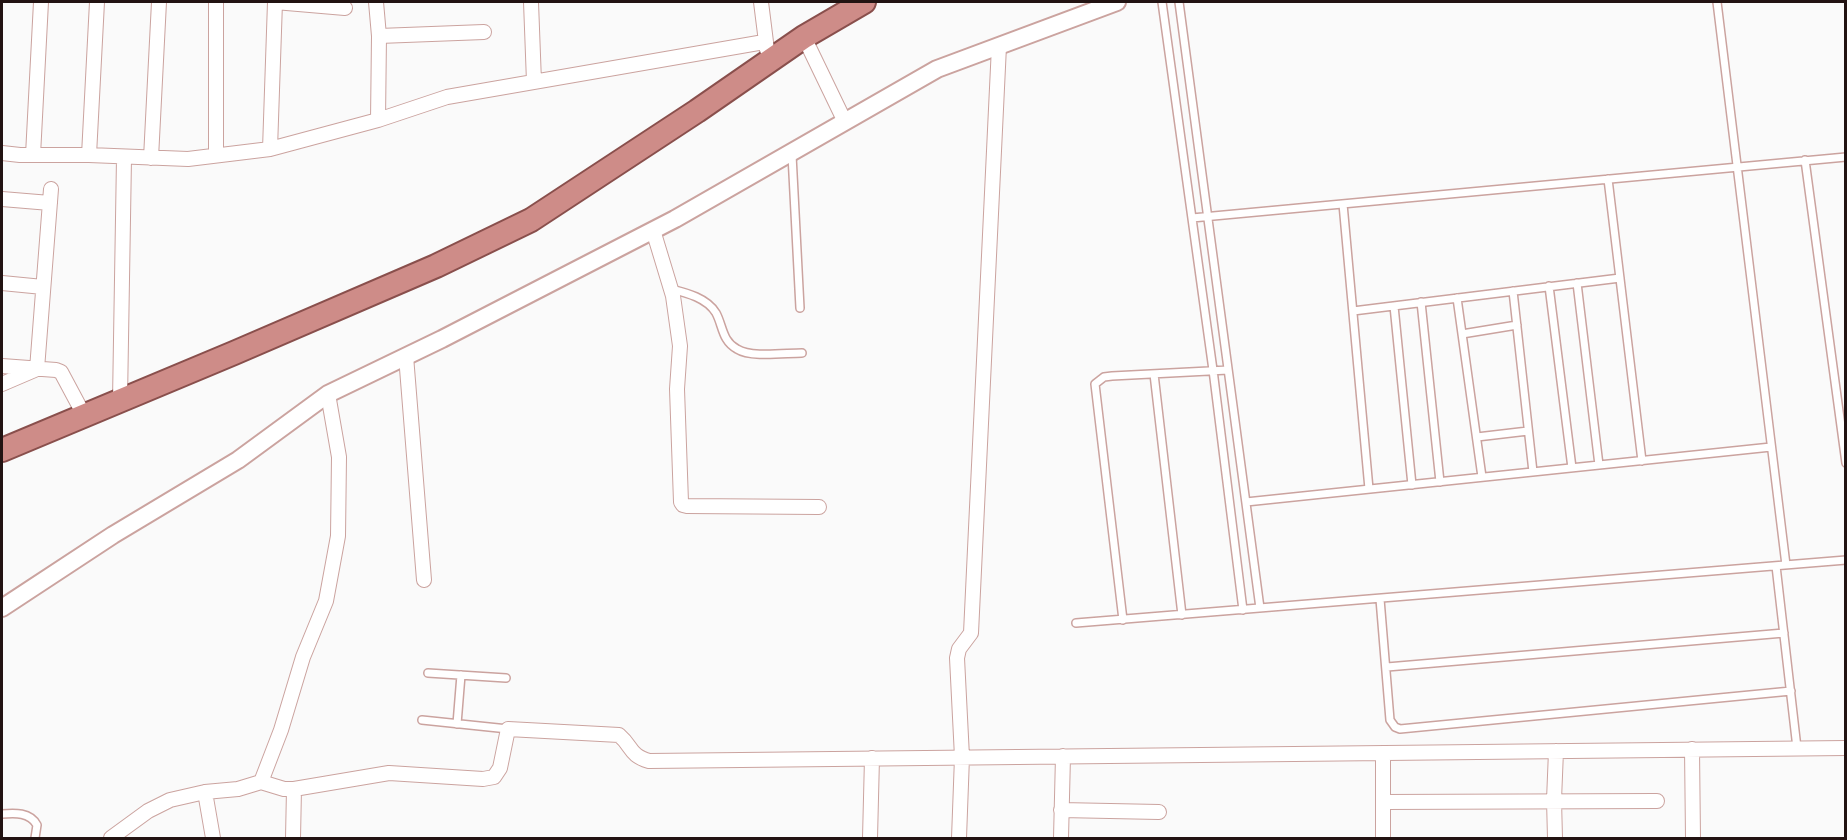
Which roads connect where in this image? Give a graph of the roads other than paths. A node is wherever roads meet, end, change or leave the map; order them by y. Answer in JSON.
{"nodes":[{"id":1,"x":41,"y":2,"type":"edge"},
{"id":2,"x":97,"y":2,"type":"edge"},
{"id":3,"x":159,"y":2,"type":"edge"},
{"id":4,"x":216,"y":2,"type":"edge"},
{"id":5,"x":275,"y":2,"type":"edge"},
{"id":6,"x":376,"y":2,"type":"edge"},
{"id":7,"x":531,"y":2,"type":"edge"},
{"id":8,"x":761,"y":2,"type":"edge"},
{"id":9,"x":864,"y":2,"type":"edge"},
{"id":10,"x":1117,"y":2,"type":"edge"},
{"id":11,"x":1162,"y":2,"type":"edge"},
{"id":12,"x":1179,"y":2,"type":"edge"},
{"id":13,"x":1718,"y":2,"type":"edge"},
{"id":14,"x":345,"y":8,"type":"dead end"},
{"id":15,"x":484,"y":32,"type":"dead end"},
{"id":16,"x":379,"y":36,"type":"junction"},
{"id":17,"x":804,"y":37,"type":"junction"},
{"id":18,"x":999,"y":46,"type":"junction"},
{"id":19,"x":767,"y":52,"type":"junction"},
{"id":20,"x":534,"y":82,"type":"junction"},
{"id":21,"x":378,"y":120,"type":"junction"},
{"id":22,"x":845,"y":122,"type":"junction"},
{"id":23,"x":270,"y":149,"type":"junction"},
{"id":24,"x":792,"y":152,"type":"junction"},
{"id":25,"x":2,"y":153,"type":"edge"},
{"id":26,"x":33,"y":155,"type":"junction"},
{"id":27,"x":89,"y":155,"type":"junction"},
{"id":28,"x":216,"y":156,"type":"junction"},
{"id":29,"x":1845,"y":157,"type":"edge"},
{"id":30,"x":124,"y":158,"type":"junction"},
{"id":31,"x":152,"y":158,"type":"junction"},
{"id":32,"x":1805,"y":160,"type":"junction"},
{"id":33,"x":1737,"y":167,"type":"junction"},
{"id":34,"x":1608,"y":179,"type":"junction"},
{"id":35,"x":51,"y":189,"type":"dead end"},
{"id":36,"x":2,"y":199,"type":"edge"},
{"id":37,"x":50,"y":203,"type":"junction"},
{"id":38,"x":1343,"y":204,"type":"junction"},
{"id":39,"x":1208,"y":216,"type":"junction"},
{"id":40,"x":1192,"y":218,"type":"junction"},
{"id":41,"x":653,"y":231,"type":"junction"},
{"id":42,"x":1620,"y":278,"type":"junction"},
{"id":43,"x":2,"y":283,"type":"edge"},
{"id":44,"x":1577,"y":283,"type":"junction"},
{"id":45,"x":1549,"y":286,"type":"junction"},
{"id":46,"x":43,"y":287,"type":"junction"},
{"id":47,"x":671,"y":289,"type":"junction"},
{"id":48,"x":1514,"y":291,"type":"junction"},
{"id":49,"x":1457,"y":298,"type":"junction"},
{"id":50,"x":1421,"y":302,"type":"junction"},
{"id":51,"x":1394,"y":306,"type":"junction"},
{"id":52,"x":800,"y":308,"type":"dead end"},
{"id":53,"x":1353,"y":311,"type":"junction"},
{"id":54,"x":1517,"y":325,"type":"junction"},
{"id":55,"x":1462,"y":334,"type":"junction"},
{"id":56,"x":802,"y":353,"type":"dead end"},
{"id":57,"x":406,"y":356,"type":"junction"},
{"id":58,"x":2,"y":366,"type":"edge"},
{"id":59,"x":37,"y":369,"type":"junction"},
{"id":60,"x":1213,"y":370,"type":"junction"},
{"id":61,"x":1228,"y":370,"type":"junction"},
{"id":62,"x":1154,"y":374,"type":"junction"},
{"id":63,"x":2,"y":384,"type":"edge"},
{"id":64,"x":328,"y":394,"type":"junction"},
{"id":65,"x":120,"y":400,"type":"junction"},
{"id":66,"x":84,"y":415,"type":"junction"},
{"id":67,"x":1528,"y":431,"type":"junction"},
{"id":68,"x":1477,"y":437,"type":"junction"},
{"id":69,"x":1771,"y":447,"type":"junction"},
{"id":70,"x":2,"y":450,"type":"edge"},
{"id":71,"x":1642,"y":461,"type":"junction"},
{"id":72,"x":1845,"y":463,"type":"edge"},
{"id":73,"x":1599,"y":465,"type":"junction"},
{"id":74,"x":1572,"y":468,"type":"junction"},
{"id":75,"x":1533,"y":472,"type":"junction"},
{"id":76,"x":1482,"y":477,"type":"junction"},
{"id":77,"x":1440,"y":482,"type":"junction"},
{"id":78,"x":1412,"y":485,"type":"junction"},
{"id":79,"x":1369,"y":489,"type":"junction"},
{"id":80,"x":1246,"y":502,"type":"junction"},
{"id":81,"x":819,"y":507,"type":"dead end"},
{"id":82,"x":1845,"y":560,"type":"edge"},
{"id":83,"x":1786,"y":565,"type":"junction"},
{"id":84,"x":1776,"y":566,"type":"junction"},
{"id":85,"x":424,"y":580,"type":"dead end"},
{"id":86,"x":1380,"y":598,"type":"junction"},
{"id":87,"x":2,"y":608,"type":"edge"},
{"id":88,"x":1260,"y":608,"type":"junction"},
{"id":89,"x":1243,"y":610,"type":"junction"},
{"id":90,"x":1182,"y":615,"type":"junction"},
{"id":91,"x":1124,"y":620,"type":"junction"},
{"id":92,"x":1076,"y":624,"type":"dead end"},
{"id":93,"x":1784,"y":633,"type":"junction"},
{"id":94,"x":1387,"y":667,"type":"junction"},
{"id":95,"x":428,"y":673,"type":"dead end"},
{"id":96,"x":461,"y":675,"type":"junction"},
{"id":97,"x":506,"y":678,"type":"dead end"},
{"id":98,"x":1791,"y":692,"type":"junction"},
{"id":99,"x":422,"y":720,"type":"dead end"},
{"id":100,"x":457,"y":724,"type":"junction"},
{"id":101,"x":508,"y":729,"type":"junction"},
{"id":102,"x":1797,"y":748,"type":"junction"},
{"id":103,"x":1845,"y":748,"type":"edge"},
{"id":104,"x":1692,"y":749,"type":"junction"},
{"id":105,"x":1556,"y":751,"type":"junction"},
{"id":106,"x":1383,"y":753,"type":"junction"},
{"id":107,"x":1063,"y":756,"type":"junction"},
{"id":108,"x":962,"y":757,"type":"junction"},
{"id":109,"x":872,"y":758,"type":"junction"},
{"id":110,"x":261,"y":782,"type":"junction"},
{"id":111,"x":294,"y":789,"type":"junction"},
{"id":112,"x":205,"y":792,"type":"junction"},
{"id":113,"x":1554,"y":800,"type":"junction"},
{"id":114,"x":1657,"y":801,"type":"dead end"},
{"id":115,"x":1383,"y":802,"type":"junction"},
{"id":116,"x":1062,"y":810,"type":"junction"},
{"id":117,"x":1160,"y":812,"type":"dead end"},
{"id":118,"x":2,"y":814,"type":"edge"},
{"id":119,"x":35,"y":838,"type":"edge"},
{"id":120,"x":111,"y":838,"type":"edge"},
{"id":121,"x":213,"y":838,"type":"edge"},
{"id":122,"x":293,"y":838,"type":"edge"},
{"id":123,"x":870,"y":838,"type":"edge"},
{"id":124,"x":959,"y":838,"type":"edge"},
{"id":125,"x":1061,"y":838,"type":"edge"},
{"id":126,"x":1383,"y":838,"type":"edge"},
{"id":127,"x":1555,"y":838,"type":"edge"},
{"id":128,"x":1693,"y":838,"type":"edge"}],
"edges":[{"from":1,"to":26,"type":"street"},
{"from":2,"to":27,"type":"street"},
{"from":3,"to":31,"type":"street"},
{"from":4,"to":28,"type":"street"},
{"from":5,"to":14,"type":"street"},
{"from":5,"to":23,"type":"street"},
{"from":6,"to":16,"type":"street"},
{"from":7,"to":20,"type":"street"},
{"from":8,"to":19,"type":"street"},
{"from":9,"to":17,"type":"highway"},
{"from":10,"to":18,"type":"street"},
{"from":11,"to":40,"type":"lane"},
{"from":12,"to":39,"type":"lane"},
{"from":13,"to":33,"type":"lane"},
{"from":15,"to":16,"type":"street"},
{"from":16,"to":21,"type":"street"},
{"from":17,"to":19,"type":"highway"},
{"from":17,"to":22,"type":"street"},
{"from":18,"to":22,"type":"street"},
{"from":18,"to":108,"type":"street"},
{"from":19,"to":20,"type":"street"},
{"from":19,"to":65,"type":"highway"},
{"from":20,"to":21,"type":"street"},
{"from":21,"to":23,"type":"street"},
{"from":22,"to":24,"type":"street"},
{"from":23,"to":28,"type":"street"},
{"from":24,"to":41,"type":"street"},
{"from":24,"to":52,"type":"lane"},
{"from":25,"to":26,"type":"street"},
{"from":26,"to":27,"type":"street"},
{"from":27,"to":30,"type":"street"},
{"from":28,"to":31,"type":"street"},
{"from":29,"to":32,"type":"lane"},
{"from":30,"to":31,"type":"street"},
{"from":30,"to":65,"type":"street"},
{"from":32,"to":33,"type":"lane"},
{"from":32,"to":72,"type":"lane"},
{"from":33,"to":34,"type":"lane"},
{"from":33,"to":69,"type":"lane"},
{"from":34,"to":38,"type":"lane"},
{"from":34,"to":42,"type":"lane"},
{"from":35,"to":37,"type":"street"},
{"from":36,"to":37,"type":"street"},
{"from":37,"to":46,"type":"street"},
{"from":38,"to":39,"type":"lane"},
{"from":38,"to":53,"type":"lane"},
{"from":39,"to":40,"type":"lane"},
{"from":39,"to":61,"type":"lane"},
{"from":40,"to":60,"type":"lane"},
{"from":41,"to":47,"type":"street"},
{"from":41,"to":57,"type":"street"},
{"from":42,"to":44,"type":"lane"},
{"from":42,"to":71,"type":"lane"},
{"from":43,"to":46,"type":"street"},
{"from":44,"to":45,"type":"lane"},
{"from":44,"to":73,"type":"lane"},
{"from":45,"to":48,"type":"lane"},
{"from":45,"to":74,"type":"lane"},
{"from":46,"to":59,"type":"street"},
{"from":47,"to":56,"type":"lane"},
{"from":47,"to":81,"type":"street"},
{"from":48,"to":49,"type":"lane"},
{"from":48,"to":54,"type":"lane"},
{"from":49,"to":50,"type":"lane"},
{"from":49,"to":55,"type":"lane"},
{"from":50,"to":51,"type":"lane"},
{"from":50,"to":77,"type":"lane"},
{"from":51,"to":53,"type":"lane"},
{"from":51,"to":78,"type":"lane"},
{"from":53,"to":79,"type":"lane"},
{"from":54,"to":55,"type":"lane"},
{"from":54,"to":67,"type":"lane"},
{"from":55,"to":68,"type":"lane"},
{"from":57,"to":64,"type":"street"},
{"from":57,"to":85,"type":"street"},
{"from":58,"to":59,"type":"street"},
{"from":59,"to":63,"type":"street"},
{"from":59,"to":66,"type":"street"},
{"from":60,"to":61,"type":"lane"},
{"from":60,"to":62,"type":"lane"},
{"from":60,"to":89,"type":"lane"},
{"from":61,"to":80,"type":"lane"},
{"from":62,"to":90,"type":"lane"},
{"from":62,"to":91,"type":"lane"},
{"from":64,"to":87,"type":"street"},
{"from":64,"to":110,"type":"street"},
{"from":65,"to":66,"type":"highway"},
{"from":66,"to":70,"type":"highway"},
{"from":67,"to":68,"type":"lane"},
{"from":67,"to":75,"type":"lane"},
{"from":68,"to":76,"type":"lane"},
{"from":69,"to":71,"type":"lane"},
{"from":69,"to":83,"type":"lane"},
{"from":71,"to":73,"type":"lane"},
{"from":73,"to":74,"type":"lane"},
{"from":74,"to":75,"type":"lane"},
{"from":75,"to":76,"type":"lane"},
{"from":76,"to":77,"type":"lane"},
{"from":77,"to":78,"type":"lane"},
{"from":78,"to":79,"type":"lane"},
{"from":79,"to":80,"type":"lane"},
{"from":80,"to":88,"type":"lane"},
{"from":82,"to":83,"type":"lane"},
{"from":83,"to":84,"type":"lane"},
{"from":84,"to":86,"type":"lane"},
{"from":84,"to":93,"type":"lane"},
{"from":86,"to":88,"type":"lane"},
{"from":86,"to":94,"type":"lane"},
{"from":88,"to":89,"type":"lane"},
{"from":89,"to":90,"type":"lane"},
{"from":90,"to":91,"type":"lane"},
{"from":91,"to":92,"type":"lane"},
{"from":93,"to":94,"type":"lane"},
{"from":93,"to":98,"type":"lane"},
{"from":94,"to":98,"type":"lane"},
{"from":95,"to":96,"type":"lane"},
{"from":96,"to":97,"type":"lane"},
{"from":96,"to":100,"type":"lane"},
{"from":98,"to":102,"type":"lane"},
{"from":99,"to":100,"type":"lane"},
{"from":100,"to":101,"type":"lane"},
{"from":101,"to":109,"type":"street"},
{"from":101,"to":111,"type":"street"},
{"from":102,"to":103,"type":"street"},
{"from":102,"to":104,"type":"street"},
{"from":104,"to":105,"type":"street"},
{"from":104,"to":128,"type":"street"},
{"from":105,"to":106,"type":"street"},
{"from":105,"to":113,"type":"street"},
{"from":106,"to":107,"type":"street"},
{"from":106,"to":115,"type":"street"},
{"from":107,"to":108,"type":"street"},
{"from":107,"to":116,"type":"street"},
{"from":108,"to":109,"type":"street"},
{"from":108,"to":124,"type":"street"},
{"from":109,"to":123,"type":"street"},
{"from":110,"to":111,"type":"street"},
{"from":110,"to":112,"type":"street"},
{"from":111,"to":122,"type":"street"},
{"from":112,"to":120,"type":"street"},
{"from":112,"to":121,"type":"street"},
{"from":113,"to":114,"type":"street"},
{"from":113,"to":115,"type":"street"},
{"from":113,"to":127,"type":"street"},
{"from":115,"to":126,"type":"street"},
{"from":116,"to":117,"type":"street"},
{"from":116,"to":125,"type":"street"},
{"from":118,"to":119,"type":"lane"}]}
